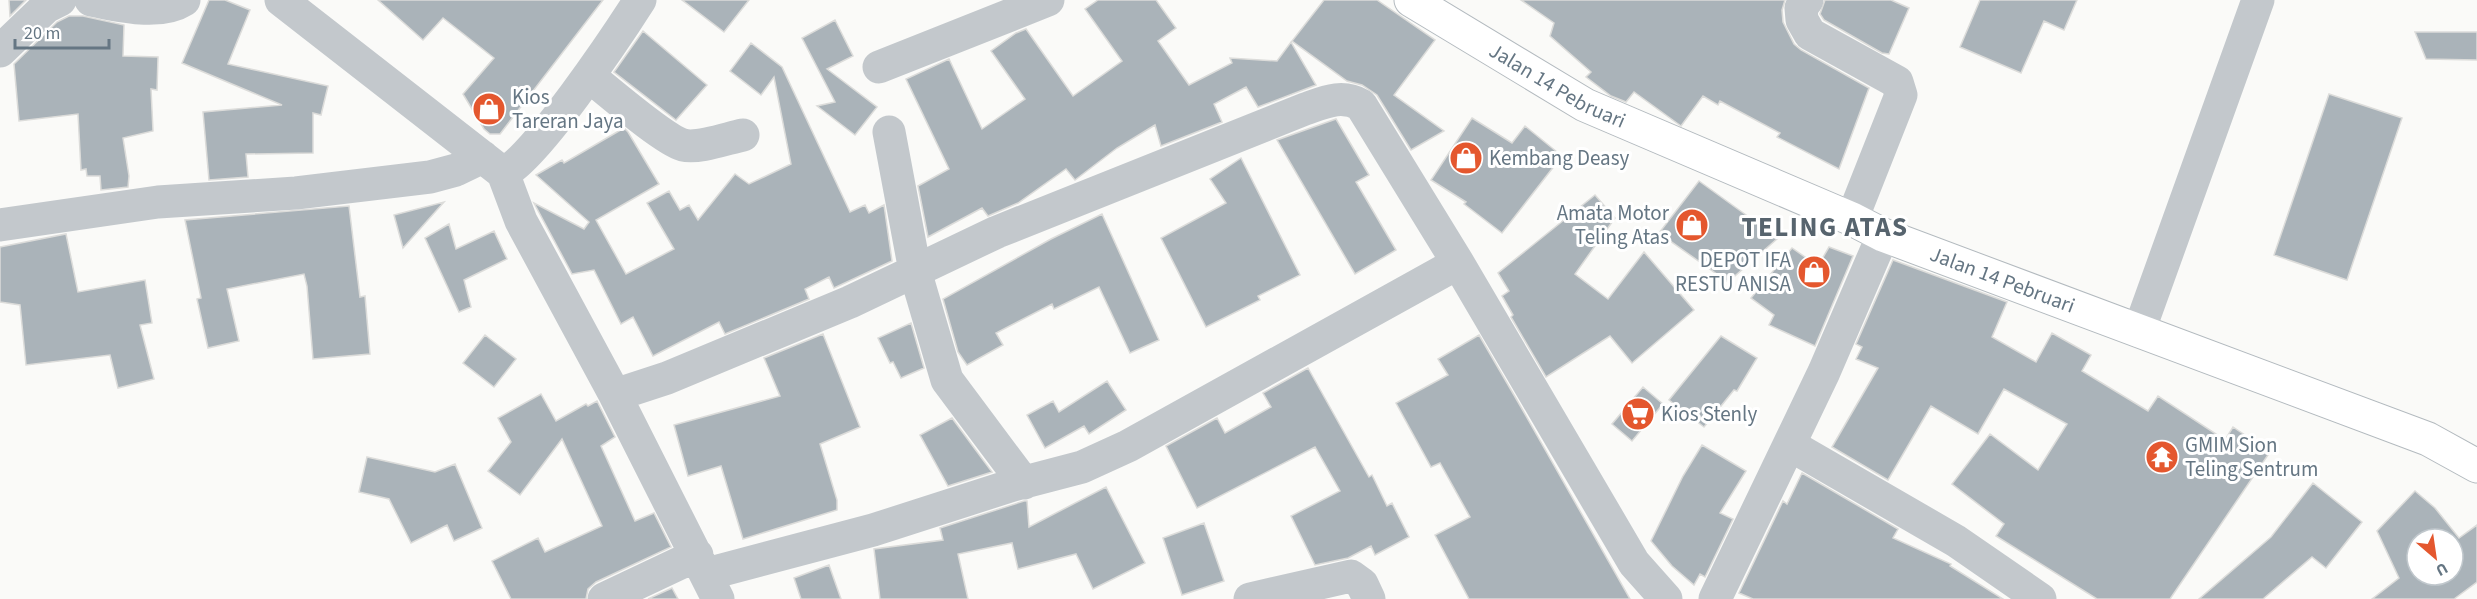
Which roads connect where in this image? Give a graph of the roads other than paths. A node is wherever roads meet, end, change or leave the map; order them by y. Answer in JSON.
{"nodes":[{"id":1,"x":60,"y":0,"type":"edge"},
{"id":2,"x":91,"y":0,"type":"edge"},
{"id":3,"x":184,"y":0,"type":"edge"},
{"id":4,"x":281,"y":0,"type":"edge"},
{"id":5,"x":640,"y":0,"type":"edge"},
{"id":6,"x":1048,"y":0,"type":"edge"},
{"id":7,"x":1411,"y":0,"type":"edge"},
{"id":8,"x":1807,"y":0,"type":"edge"},
{"id":9,"x":2258,"y":0,"type":"edge"},
{"id":10,"x":0,"y":51,"type":"edge"},
{"id":11,"x":879,"y":67,"type":"dead end"},
{"id":12,"x":589,"y":76,"type":"junction"},
{"id":13,"x":889,"y":132,"type":"dead end"},
{"id":14,"x":743,"y":135,"type":"dead end"},
{"id":15,"x":493,"y":165,"type":"junction"},
{"id":16,"x":1852,"y":219,"type":"junction"},
{"id":17,"x":0,"y":225,"type":"edge"},
{"id":18,"x":1883,"y":235,"type":"junction"},
{"id":19,"x":1458,"y":263,"type":"junction"},
{"id":20,"x":915,"y":271,"type":"junction"},
{"id":21,"x":2139,"y":331,"type":"junction"},
{"id":22,"x":615,"y":395,"type":"junction"},
{"id":23,"x":1790,"y":445,"type":"junction"},
{"id":24,"x":2477,"y":466,"type":"edge"},
{"id":25,"x":1024,"y":483,"type":"junction"},
{"id":26,"x":708,"y":576,"type":"edge"},
{"id":27,"x":604,"y":599,"type":"edge"},
{"id":28,"x":1250,"y":599,"type":"edge"},
{"id":29,"x":1369,"y":599,"type":"edge"},
{"id":30,"x":1666,"y":599,"type":"edge"},
{"id":31,"x":1715,"y":599,"type":"edge"},
{"id":32,"x":2040,"y":599,"type":"edge"}],
"edges":[{"from":1,"to":10,"type":"street"},
{"from":2,"to":3,"type":"street"},
{"from":4,"to":15,"type":"street"},
{"from":5,"to":12,"type":"street"},
{"from":6,"to":11,"type":"street"},
{"from":7,"to":16,"type":"main road","name":"Jalan 14 Pebruari"},
{"from":8,"to":16,"type":"street"},
{"from":9,"to":21,"type":"street"},
{"from":12,"to":14,"type":"street"},
{"from":12,"to":15,"type":"street"},
{"from":13,"to":20,"type":"street"},
{"from":15,"to":17,"type":"street"},
{"from":15,"to":22,"type":"street"},
{"from":16,"to":18,"type":"main road","name":"Jalan 14 Pebruari"},
{"from":18,"to":21,"type":"main road","name":"Jalan 14 Pebruari"},
{"from":18,"to":23,"type":"street"},
{"from":19,"to":20,"type":"street"},
{"from":19,"to":25,"type":"street"},
{"from":19,"to":30,"type":"street"},
{"from":20,"to":22,"type":"street"},
{"from":20,"to":25,"type":"street"},
{"from":21,"to":24,"type":"main road","name":"Jalan 14 Pebruari"},
{"from":22,"to":26,"type":"street"},
{"from":23,"to":31,"type":"street"},
{"from":23,"to":32,"type":"street"},
{"from":25,"to":26,"type":"street"},
{"from":26,"to":27,"type":"street"},
{"from":28,"to":29,"type":"street"}]}
